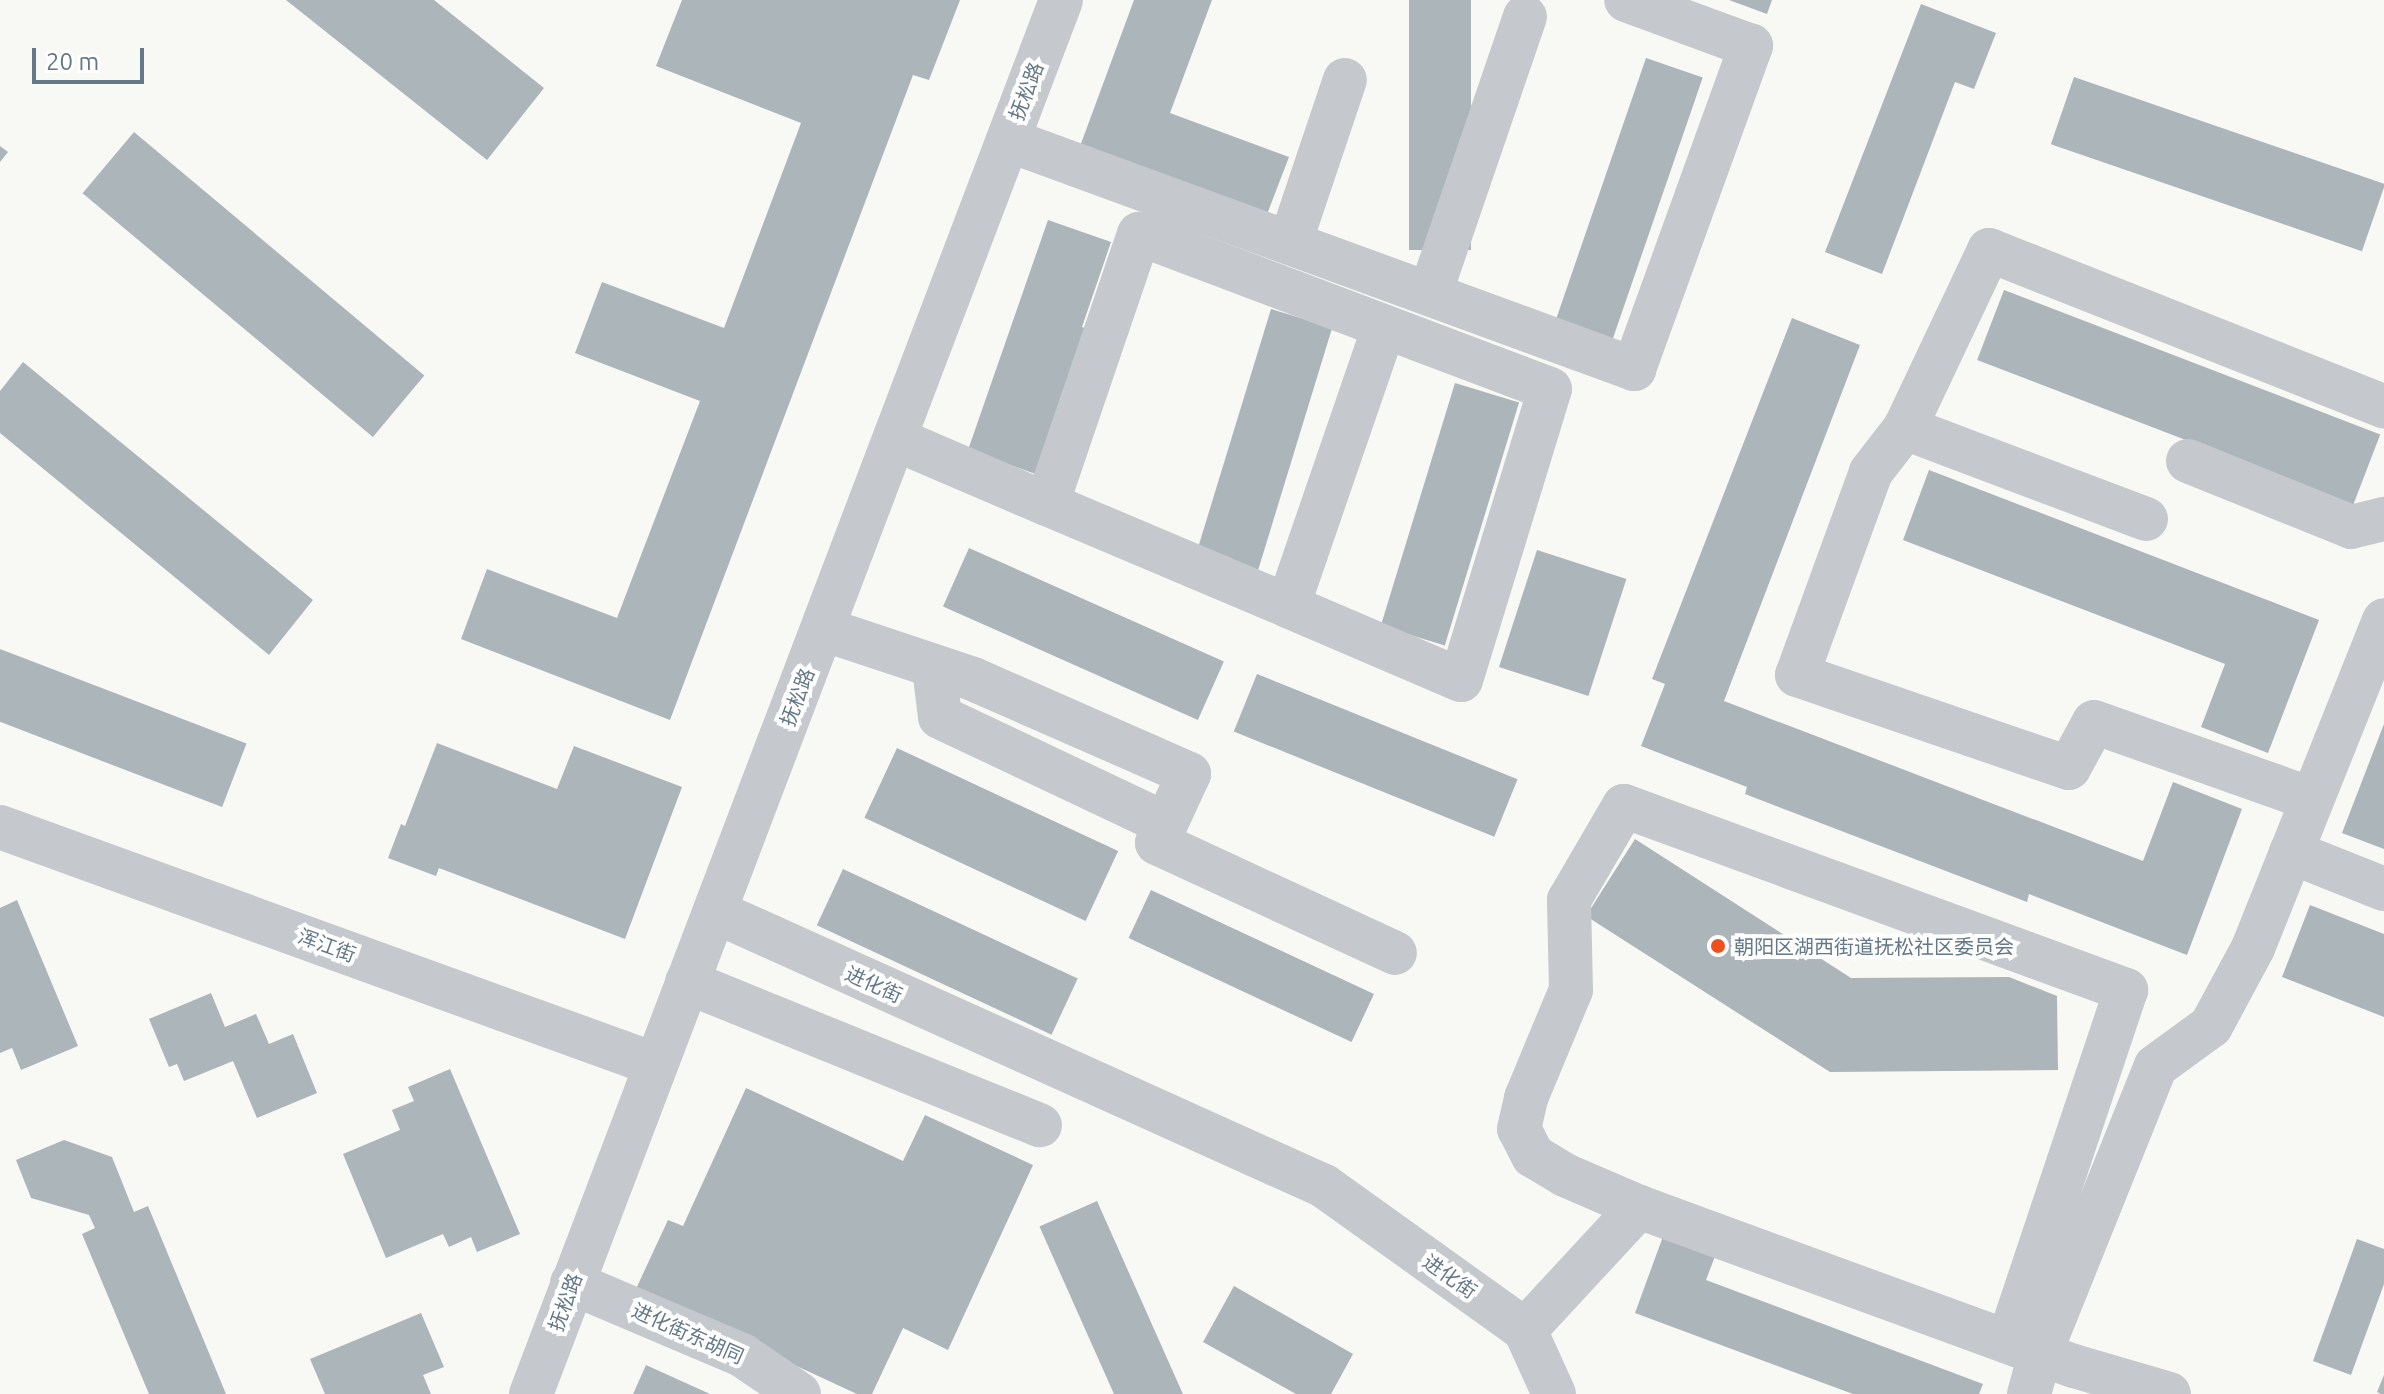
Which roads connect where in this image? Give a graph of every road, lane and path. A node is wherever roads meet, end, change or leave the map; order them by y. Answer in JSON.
{"nodes":[{"id":1,"x":1061,"y":0,"type":"edge"},
{"id":2,"x":1626,"y":0,"type":"edge"},
{"id":3,"x":1525,"y":17,"type":"dead end"},
{"id":4,"x":1345,"y":80,"type":"dead end"},
{"id":5,"x":1008,"y":140,"type":"junction"},
{"id":6,"x":1290,"y":243,"type":"junction"},
{"id":7,"x":1430,"y":294,"type":"junction"},
{"id":8,"x":1384,"y":327,"type":"junction"},
{"id":9,"x":2384,"y":406,"type":"edge"},
{"id":10,"x":1905,"y":428,"type":"junction"},
{"id":11,"x":895,"y":439,"type":"junction"},
{"id":12,"x":2188,"y":461,"type":"dead end"},
{"id":13,"x":1047,"y":504,"type":"junction"},
{"id":14,"x":2146,"y":519,"type":"dead end"},
{"id":15,"x":2384,"y":519,"type":"edge"},
{"id":16,"x":1288,"y":606,"type":"junction"},
{"id":17,"x":823,"y":629,"type":"junction"},
{"id":18,"x":2380,"y":642,"type":"edge"},
{"id":19,"x":2312,"y":799,"type":"junction"},
{"id":20,"x":0,"y":827,"type":"edge"},
{"id":21,"x":2291,"y":852,"type":"junction"},
{"id":22,"x":2384,"y":889,"type":"edge"},
{"id":23,"x":716,"y":912,"type":"junction"},
{"id":24,"x":1395,"y":953,"type":"dead end"},
{"id":25,"x":687,"y":982,"type":"junction"},
{"id":26,"x":654,"y":1064,"type":"junction"},
{"id":27,"x":1040,"y":1125,"type":"dead end"},
{"id":28,"x":1639,"y":1207,"type":"junction"},
{"id":29,"x":572,"y":1283,"type":"junction"},
{"id":30,"x":1525,"y":1330,"type":"junction"},
{"id":31,"x":2026,"y":1363,"type":"edge"},
{"id":32,"x":531,"y":1394,"type":"edge"},
{"id":33,"x":799,"y":1394,"type":"edge"},
{"id":34,"x":1554,"y":1394,"type":"edge"},
{"id":35,"x":2169,"y":1394,"type":"edge"}],
"edges":[{"from":1,"to":5,"type":"street","name":"抚松路"},
{"from":2,"to":7,"type":"street"},
{"from":3,"to":7,"type":"street"},
{"from":4,"to":6,"type":"street"},
{"from":5,"to":6,"type":"street"},
{"from":5,"to":11,"type":"street","name":"抚松路"},
{"from":6,"to":7,"type":"street"},
{"from":8,"to":13,"type":"street"},
{"from":8,"to":16,"type":"street"},
{"from":8,"to":16,"type":"street"},
{"from":9,"to":10,"type":"street"},
{"from":10,"to":14,"type":"street"},
{"from":10,"to":19,"type":"street"},
{"from":11,"to":13,"type":"street"},
{"from":11,"to":17,"type":"street","name":"抚松路"},
{"from":12,"to":15,"type":"street"},
{"from":13,"to":16,"type":"street"},
{"from":17,"to":23,"type":"street","name":"抚松路"},
{"from":17,"to":24,"type":"street"},
{"from":18,"to":19,"type":"street"},
{"from":19,"to":21,"type":"street"},
{"from":20,"to":26,"type":"street","name":"浑江街"},
{"from":21,"to":22,"type":"street"},
{"from":21,"to":31,"type":"street"},
{"from":23,"to":25,"type":"street","name":"抚松路"},
{"from":23,"to":30,"type":"street","name":"进化街"},
{"from":25,"to":26,"type":"street","name":"抚松路"},
{"from":25,"to":27,"type":"street"},
{"from":26,"to":29,"type":"street","name":"抚松路"},
{"from":28,"to":30,"type":"street"},
{"from":28,"to":31,"type":"street"},
{"from":28,"to":31,"type":"street"},
{"from":29,"to":32,"type":"street","name":"抚松路"},
{"from":29,"to":33,"type":"street","name":"进化街东胡同"},
{"from":30,"to":34,"type":"street"},
{"from":31,"to":35,"type":"street"}]}
